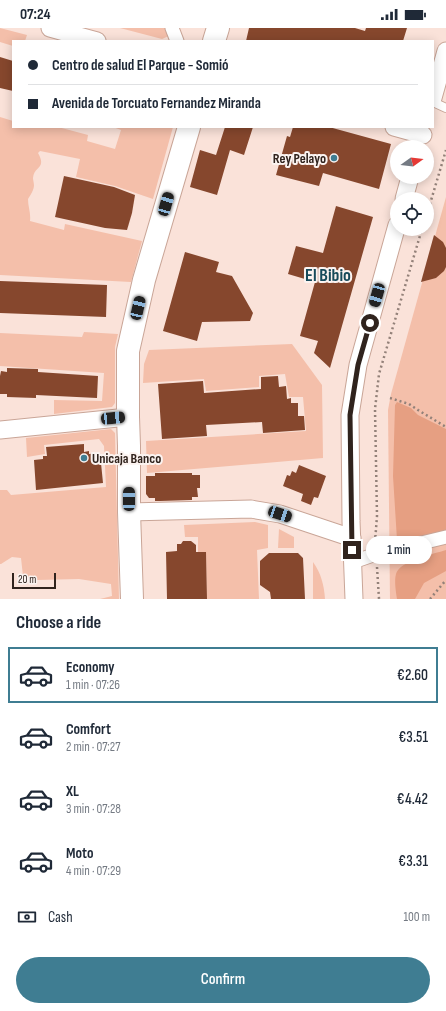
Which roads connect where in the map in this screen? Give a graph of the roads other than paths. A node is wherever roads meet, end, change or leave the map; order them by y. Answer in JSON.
{"nodes":[{"id":1,"x":50,"y":28,"type":"edge"},
{"id":2,"x":172,"y":28,"type":"edge"},
{"id":3,"x":218,"y":28,"type":"edge"},
{"id":4,"x":93,"y":40,"type":"edge"},
{"id":5,"x":177,"y":40,"type":"edge"},
{"id":6,"x":214,"y":40,"type":"edge"},
{"id":7,"x":446,"y":51,"type":"edge"},
{"id":8,"x":434,"y":94,"type":"edge"},
{"id":9,"x":434,"y":102,"type":"edge"},
{"id":10,"x":446,"y":108,"type":"edge"},
{"id":11,"x":189,"y":128,"type":"edge"},
{"id":12,"x":397,"y":128,"type":"edge"},
{"id":13,"x":422,"y":136,"type":"edge"},
{"id":14,"x":394,"y":236,"type":"edge"},
{"id":15,"x":128,"y":417,"type":"junction"},
{"id":16,"x":0,"y":430,"type":"edge"},
{"id":17,"x":129,"y":512,"type":"junction"},
{"id":18,"x":446,"y":537,"type":"edge"},
{"id":19,"x":352,"y":538,"type":"junction"},
{"id":20,"x":352,"y":562,"type":"junction"},
{"id":21,"x":132,"y":599,"type":"edge"},
{"id":22,"x":354,"y":599,"type":"edge"}],
"edges":[{"from":1,"to":4,"type":"street"},
{"from":2,"to":5,"type":"street"},
{"from":3,"to":6,"type":"main road"},
{"from":7,"to":8,"type":"street"},
{"from":9,"to":10,"type":"lane"},
{"from":11,"to":15,"type":"main road"},
{"from":12,"to":13,"type":"street"},
{"from":14,"to":19,"type":"street"},
{"from":15,"to":16,"type":"street"},
{"from":15,"to":17,"type":"main road"},
{"from":17,"to":19,"type":"street"},
{"from":17,"to":21,"type":"main road"},
{"from":18,"to":20,"type":"street"},
{"from":19,"to":20,"type":"street"},
{"from":20,"to":22,"type":"street"}]}
